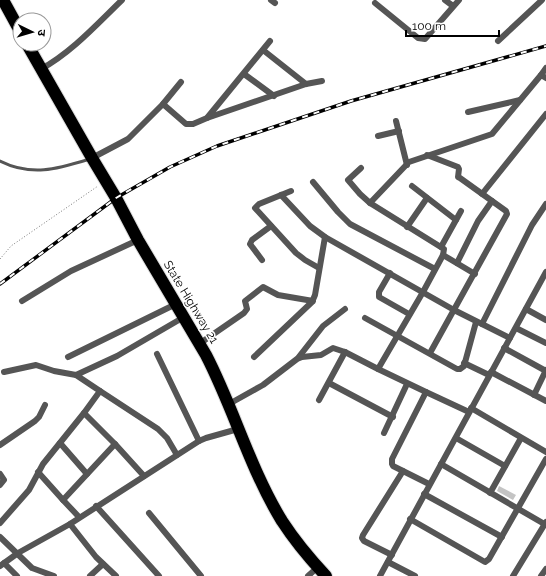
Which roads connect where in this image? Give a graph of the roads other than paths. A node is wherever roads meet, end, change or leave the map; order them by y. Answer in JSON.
{"nodes":[{"id":1,"x":3,"y":0,"type":"edge"},
{"id":2,"x":122,"y":0,"type":"edge"},
{"id":3,"x":445,"y":0,"type":"edge"},
{"id":4,"x":459,"y":0,"type":"edge"},
{"id":5,"x":542,"y":0,"type":"edge"},
{"id":6,"x":375,"y":3,"type":"dead end"},
{"id":7,"x":453,"y":6,"type":"junction"},
{"id":8,"x":12,"y":16,"type":"edge"},
{"id":9,"x":270,"y":41,"type":"dead end"},
{"id":10,"x":498,"y":42,"type":"dead end"},
{"id":11,"x":263,"y":50,"type":"junction"},
{"id":12,"x":32,"y":52,"type":"edge"},
{"id":13,"x":546,"y":68,"type":"edge"},
{"id":14,"x":41,"y":69,"type":"junction"},
{"id":15,"x":244,"y":74,"type":"junction"},
{"id":16,"x":543,"y":76,"type":"edge"},
{"id":17,"x":322,"y":81,"type":"dead end"},
{"id":18,"x":181,"y":82,"type":"dead end"},
{"id":19,"x":306,"y":84,"type":"junction"},
{"id":20,"x":274,"y":96,"type":"junction"},
{"id":21,"x":520,"y":100,"type":"junction"},
{"id":22,"x":163,"y":104,"type":"junction"},
{"id":23,"x":468,"y":112,"type":"dead end"},
{"id":24,"x":546,"y":114,"type":"edge"},
{"id":25,"x":208,"y":118,"type":"junction"},
{"id":26,"x":396,"y":121,"type":"dead end"},
{"id":27,"x":399,"y":130,"type":"junction"},
{"id":28,"x":378,"y":136,"type":"dead end"},
{"id":29,"x":427,"y":155,"type":"junction"},
{"id":30,"x":92,"y":158,"type":"junction"},
{"id":31,"x":0,"y":161,"type":"edge"},
{"id":32,"x":407,"y":165,"type":"junction"},
{"id":33,"x":361,"y":168,"type":"dead end"},
{"id":34,"x":313,"y":182,"type":"dead end"},
{"id":35,"x":412,"y":186,"type":"dead end"},
{"id":36,"x":290,"y":191,"type":"dead end"},
{"id":37,"x":482,"y":194,"type":"junction"},
{"id":38,"x":281,"y":195,"type":"junction"},
{"id":39,"x":427,"y":198,"type":"junction"},
{"id":40,"x":492,"y":201,"type":"junction"},
{"id":41,"x":370,"y":203,"type":"junction"},
{"id":42,"x":546,"y":204,"type":"edge"},
{"id":43,"x":461,"y":210,"type":"dead end"},
{"id":44,"x":456,"y":220,"type":"junction"},
{"id":45,"x":271,"y":226,"type":"junction"},
{"id":46,"x":407,"y":227,"type":"junction"},
{"id":47,"x":324,"y":237,"type":"junction"},
{"id":48,"x":138,"y":240,"type":"junction"},
{"id":49,"x":441,"y":247,"type":"junction"},
{"id":50,"x":443,"y":255,"type":"junction"},
{"id":51,"x":262,"y":260,"type":"dead end"},
{"id":52,"x":457,"y":263,"type":"junction"},
{"id":53,"x":319,"y":268,"type":"junction"},
{"id":54,"x":435,"y":269,"type":"junction"},
{"id":55,"x":390,"y":273,"type":"junction"},
{"id":56,"x":475,"y":274,"type":"junction"},
{"id":57,"x":546,"y":274,"type":"edge"},
{"id":58,"x":423,"y":292,"type":"junction"},
{"id":59,"x":22,"y":301,"type":"dead end"},
{"id":60,"x":313,"y":301,"type":"junction"},
{"id":61,"x":176,"y":304,"type":"junction"},
{"id":62,"x":345,"y":309,"type":"dead end"},
{"id":63,"x":526,"y":309,"type":"junction"},
{"id":64,"x":454,"y":310,"type":"junction"},
{"id":65,"x":410,"y":314,"type":"junction"},
{"id":66,"x":184,"y":317,"type":"junction"},
{"id":67,"x":365,"y":318,"type":"dead end"},
{"id":68,"x":546,"y":320,"type":"edge"},
{"id":69,"x":479,"y":323,"type":"junction"},
{"id":70,"x":516,"y":328,"type":"junction"},
{"id":71,"x":397,"y":335,"type":"junction"},
{"id":72,"x":510,"y":338,"type":"junction"},
{"id":73,"x":546,"y":343,"type":"edge"},
{"id":74,"x":199,"y":344,"type":"junction"},
{"id":75,"x":504,"y":348,"type":"junction"},
{"id":76,"x":345,"y":352,"type":"junction"},
{"id":77,"x":430,"y":353,"type":"junction"},
{"id":78,"x":157,"y":354,"type":"dead end"},
{"id":79,"x":68,"y":357,"type":"dead end"},
{"id":80,"x":254,"y":357,"type":"dead end"},
{"id":81,"x":297,"y":359,"type":"junction"},
{"id":82,"x":464,"y":363,"type":"junction"},
{"id":83,"x":378,"y":369,"type":"junction"},
{"id":84,"x":546,"y":370,"type":"edge"},
{"id":85,"x":4,"y":372,"type":"dead end"},
{"id":86,"x":490,"y":374,"type":"junction"},
{"id":87,"x":76,"y":375,"type":"junction"},
{"id":88,"x":329,"y":383,"type":"junction"},
{"id":89,"x":407,"y":384,"type":"junction"},
{"id":90,"x":100,"y":391,"type":"junction"},
{"id":91,"x":426,"y":392,"type":"junction"},
{"id":92,"x":534,"y":395,"type":"junction"},
{"id":93,"x":320,"y":400,"type":"dead end"},
{"id":94,"x":546,"y":401,"type":"edge"},
{"id":95,"x":229,"y":404,"type":"junction"},
{"id":96,"x":45,"y":405,"type":"dead end"},
{"id":97,"x":470,"y":410,"type":"junction"},
{"id":98,"x":84,"y":413,"type":"junction"},
{"id":99,"x":393,"y":417,"type":"junction"},
{"id":100,"x":238,"y":429,"type":"junction"},
{"id":101,"x":384,"y":433,"type":"dead end"},
{"id":102,"x":456,"y":438,"type":"junction"},
{"id":103,"x":521,"y":438,"type":"junction"},
{"id":104,"x":200,"y":441,"type":"junction"},
{"id":105,"x":60,"y":443,"type":"junction"},
{"id":106,"x":115,"y":444,"type":"junction"},
{"id":107,"x":0,"y":445,"type":"edge"},
{"id":108,"x":546,"y":452,"type":"edge"},
{"id":109,"x":177,"y":454,"type":"junction"},
{"id":110,"x":546,"y":459,"type":"edge"},
{"id":111,"x":441,"y":464,"type":"junction"},
{"id":112,"x":506,"y":466,"type":"junction"},
{"id":113,"x":403,"y":471,"type":"junction"},
{"id":114,"x":38,"y":472,"type":"junction"},
{"id":115,"x":0,"y":474,"type":"edge"},
{"id":116,"x":87,"y":474,"type":"junction"},
{"id":117,"x":144,"y":476,"type":"junction"},
{"id":118,"x":429,"y":484,"type":"junction"},
{"id":119,"x":0,"y":485,"type":"edge"},
{"id":120,"x":490,"y":493,"type":"junction"},
{"id":121,"x":424,"y":494,"type":"junction"},
{"id":122,"x":63,"y":500,"type":"junction"},
{"id":123,"x":96,"y":506,"type":"junction"},
{"id":124,"x":519,"y":508,"type":"junction"},
{"id":125,"x":149,"y":513,"type":"dead end"},
{"id":126,"x":79,"y":517,"type":"junction"},
{"id":127,"x":410,"y":519,"type":"junction"},
{"id":128,"x":0,"y":523,"type":"edge"},
{"id":129,"x":70,"y":524,"type":"junction"},
{"id":130,"x":546,"y":524,"type":"edge"},
{"id":131,"x":0,"y":537,"type":"edge"},
{"id":132,"x":502,"y":537,"type":"junction"},
{"id":133,"x":18,"y":553,"type":"junction"},
{"id":134,"x":392,"y":554,"type":"junction"},
{"id":135,"x":388,"y":562,"type":"junction"},
{"id":136,"x":2,"y":564,"type":"edge"},
{"id":137,"x":103,"y":564,"type":"junction"},
{"id":138,"x":546,"y":569,"type":"edge"},
{"id":139,"x":322,"y":572,"type":"edge"},
{"id":140,"x":17,"y":576,"type":"edge"},
{"id":141,"x":54,"y":576,"type":"edge"},
{"id":142,"x":90,"y":576,"type":"edge"},
{"id":143,"x":116,"y":576,"type":"edge"},
{"id":144,"x":160,"y":576,"type":"edge"},
{"id":145,"x":201,"y":576,"type":"edge"},
{"id":146,"x":308,"y":576,"type":"edge"},
{"id":147,"x":380,"y":576,"type":"edge"},
{"id":148,"x":415,"y":576,"type":"edge"},
{"id":149,"x":513,"y":576,"type":"edge"},
{"id":150,"x":542,"y":576,"type":"edge"}],
"edges":[{"from":1,"to":8,"type":"highway"},
{"from":2,"to":14,"type":"street"},
{"from":3,"to":7,"type":"street"},
{"from":4,"to":7,"type":"street"},
{"from":5,"to":10,"type":"street"},
{"from":6,"to":7,"type":"street"},
{"from":9,"to":11,"type":"street"},
{"from":11,"to":15,"type":"street"},
{"from":11,"to":19,"type":"street"},
{"from":12,"to":14,"type":"highway","name":"State Highway 21"},
{"from":13,"to":16,"type":"street"},
{"from":14,"to":30,"type":"highway","name":"State Highway 21"},
{"from":15,"to":20,"type":"street"},
{"from":15,"to":25,"type":"street"},
{"from":16,"to":21,"type":"street"},
{"from":17,"to":19,"type":"street"},
{"from":18,"to":22,"type":"street"},
{"from":19,"to":20,"type":"street"},
{"from":20,"to":25,"type":"street"},
{"from":21,"to":23,"type":"street"},
{"from":21,"to":29,"type":"street"},
{"from":22,"to":25,"type":"street"},
{"from":22,"to":30,"type":"street"},
{"from":24,"to":37,"type":"street"},
{"from":26,"to":27,"type":"street"},
{"from":27,"to":28,"type":"street"},
{"from":27,"to":32,"type":"street"},
{"from":29,"to":32,"type":"street"},
{"from":29,"to":37,"type":"street"},
{"from":30,"to":31,"type":"lane"},
{"from":30,"to":48,"type":"highway","name":"State Highway 21"},
{"from":32,"to":41,"type":"street"},
{"from":33,"to":41,"type":"street"},
{"from":34,"to":54,"type":"street"},
{"from":35,"to":39,"type":"street"},
{"from":36,"to":38,"type":"street"},
{"from":37,"to":40,"type":"street"},
{"from":38,"to":45,"type":"street"},
{"from":38,"to":47,"type":"street"},
{"from":39,"to":44,"type":"street"},
{"from":39,"to":46,"type":"street"},
{"from":40,"to":52,"type":"street"},
{"from":40,"to":56,"type":"street"},
{"from":41,"to":46,"type":"street"},
{"from":42,"to":69,"type":"street"},
{"from":43,"to":44,"type":"street"},
{"from":44,"to":49,"type":"street"},
{"from":45,"to":51,"type":"street"},
{"from":45,"to":53,"type":"street"},
{"from":46,"to":49,"type":"street"},
{"from":47,"to":53,"type":"street"},
{"from":47,"to":55,"type":"street"},
{"from":48,"to":59,"type":"street"},
{"from":48,"to":61,"type":"highway","name":"State Highway 21"},
{"from":49,"to":50,"type":"street"},
{"from":50,"to":52,"type":"street"},
{"from":50,"to":54,"type":"street"},
{"from":52,"to":56,"type":"street"},
{"from":53,"to":60,"type":"street"},
{"from":54,"to":58,"type":"street"},
{"from":55,"to":58,"type":"street"},
{"from":55,"to":65,"type":"street"},
{"from":56,"to":64,"type":"street"},
{"from":57,"to":63,"type":"street"},
{"from":58,"to":64,"type":"street"},
{"from":58,"to":65,"type":"street"},
{"from":60,"to":74,"type":"street"},
{"from":60,"to":80,"type":"street"},
{"from":61,"to":66,"type":"highway","name":"State Highway 21"},
{"from":61,"to":79,"type":"street"},
{"from":62,"to":81,"type":"street"},
{"from":63,"to":68,"type":"street"},
{"from":63,"to":70,"type":"street"},
{"from":64,"to":69,"type":"street"},
{"from":64,"to":77,"type":"street"},
{"from":65,"to":71,"type":"street"},
{"from":66,"to":74,"type":"highway","name":"State Highway 21"},
{"from":66,"to":87,"type":"street"},
{"from":67,"to":71,"type":"street"},
{"from":69,"to":72,"type":"street"},
{"from":69,"to":82,"type":"street"},
{"from":70,"to":72,"type":"street"},
{"from":70,"to":73,"type":"street"},
{"from":71,"to":77,"type":"street"},
{"from":71,"to":83,"type":"street"},
{"from":72,"to":75,"type":"street"},
{"from":74,"to":95,"type":"highway","name":"State Highway 21"},
{"from":75,"to":84,"type":"street"},
{"from":75,"to":86,"type":"street"},
{"from":76,"to":81,"type":"street"},
{"from":76,"to":83,"type":"street"},
{"from":76,"to":88,"type":"street"},
{"from":77,"to":82,"type":"street"},
{"from":78,"to":104,"type":"street"},
{"from":81,"to":95,"type":"street"},
{"from":82,"to":86,"type":"street"},
{"from":83,"to":89,"type":"street"},
{"from":84,"to":92,"type":"street"},
{"from":85,"to":87,"type":"street"},
{"from":86,"to":92,"type":"street"},
{"from":86,"to":97,"type":"street"},
{"from":87,"to":90,"type":"street"},
{"from":88,"to":93,"type":"street"},
{"from":88,"to":99,"type":"street"},
{"from":89,"to":91,"type":"street"},
{"from":89,"to":99,"type":"street"},
{"from":90,"to":98,"type":"street"},
{"from":90,"to":109,"type":"street"},
{"from":91,"to":97,"type":"street"},
{"from":91,"to":113,"type":"street"},
{"from":92,"to":94,"type":"street"},
{"from":95,"to":100,"type":"highway","name":"State Highway 21"},
{"from":96,"to":107,"type":"street"},
{"from":97,"to":102,"type":"street"},
{"from":97,"to":103,"type":"street"},
{"from":98,"to":105,"type":"street"},
{"from":98,"to":106,"type":"street"},
{"from":99,"to":101,"type":"street"},
{"from":100,"to":104,"type":"street"},
{"from":100,"to":139,"type":"highway","name":"State Highway 21"},
{"from":102,"to":111,"type":"street"},
{"from":102,"to":112,"type":"street"},
{"from":103,"to":108,"type":"street"},
{"from":103,"to":112,"type":"street"},
{"from":104,"to":109,"type":"street"},
{"from":105,"to":114,"type":"street"},
{"from":105,"to":116,"type":"street"},
{"from":106,"to":116,"type":"street"},
{"from":106,"to":117,"type":"street"},
{"from":109,"to":117,"type":"street"},
{"from":110,"to":124,"type":"street"},
{"from":111,"to":118,"type":"street"},
{"from":111,"to":120,"type":"street"},
{"from":112,"to":120,"type":"street"},
{"from":113,"to":118,"type":"street"},
{"from":113,"to":134,"type":"street"},
{"from":114,"to":122,"type":"street"},
{"from":114,"to":128,"type":"street"},
{"from":115,"to":119,"type":"street"},
{"from":116,"to":122,"type":"street"},
{"from":117,"to":123,"type":"street"},
{"from":118,"to":121,"type":"street"},
{"from":120,"to":124,"type":"street"},
{"from":121,"to":127,"type":"street"},
{"from":121,"to":132,"type":"street"},
{"from":122,"to":126,"type":"street"},
{"from":123,"to":126,"type":"street"},
{"from":123,"to":144,"type":"street"},
{"from":124,"to":130,"type":"street"},
{"from":124,"to":132,"type":"street"},
{"from":125,"to":145,"type":"street"},
{"from":126,"to":129,"type":"street"},
{"from":127,"to":132,"type":"street"},
{"from":127,"to":134,"type":"street"},
{"from":129,"to":133,"type":"street"},
{"from":129,"to":137,"type":"street"},
{"from":130,"to":149,"type":"street"},
{"from":131,"to":133,"type":"street"},
{"from":133,"to":136,"type":"street"},
{"from":133,"to":141,"type":"street"},
{"from":134,"to":135,"type":"street"},
{"from":135,"to":147,"type":"street"},
{"from":135,"to":148,"type":"street"},
{"from":136,"to":140,"type":"street"},
{"from":137,"to":142,"type":"street"},
{"from":137,"to":143,"type":"street"},
{"from":138,"to":150,"type":"street"},
{"from":139,"to":146,"type":"street"}]}
